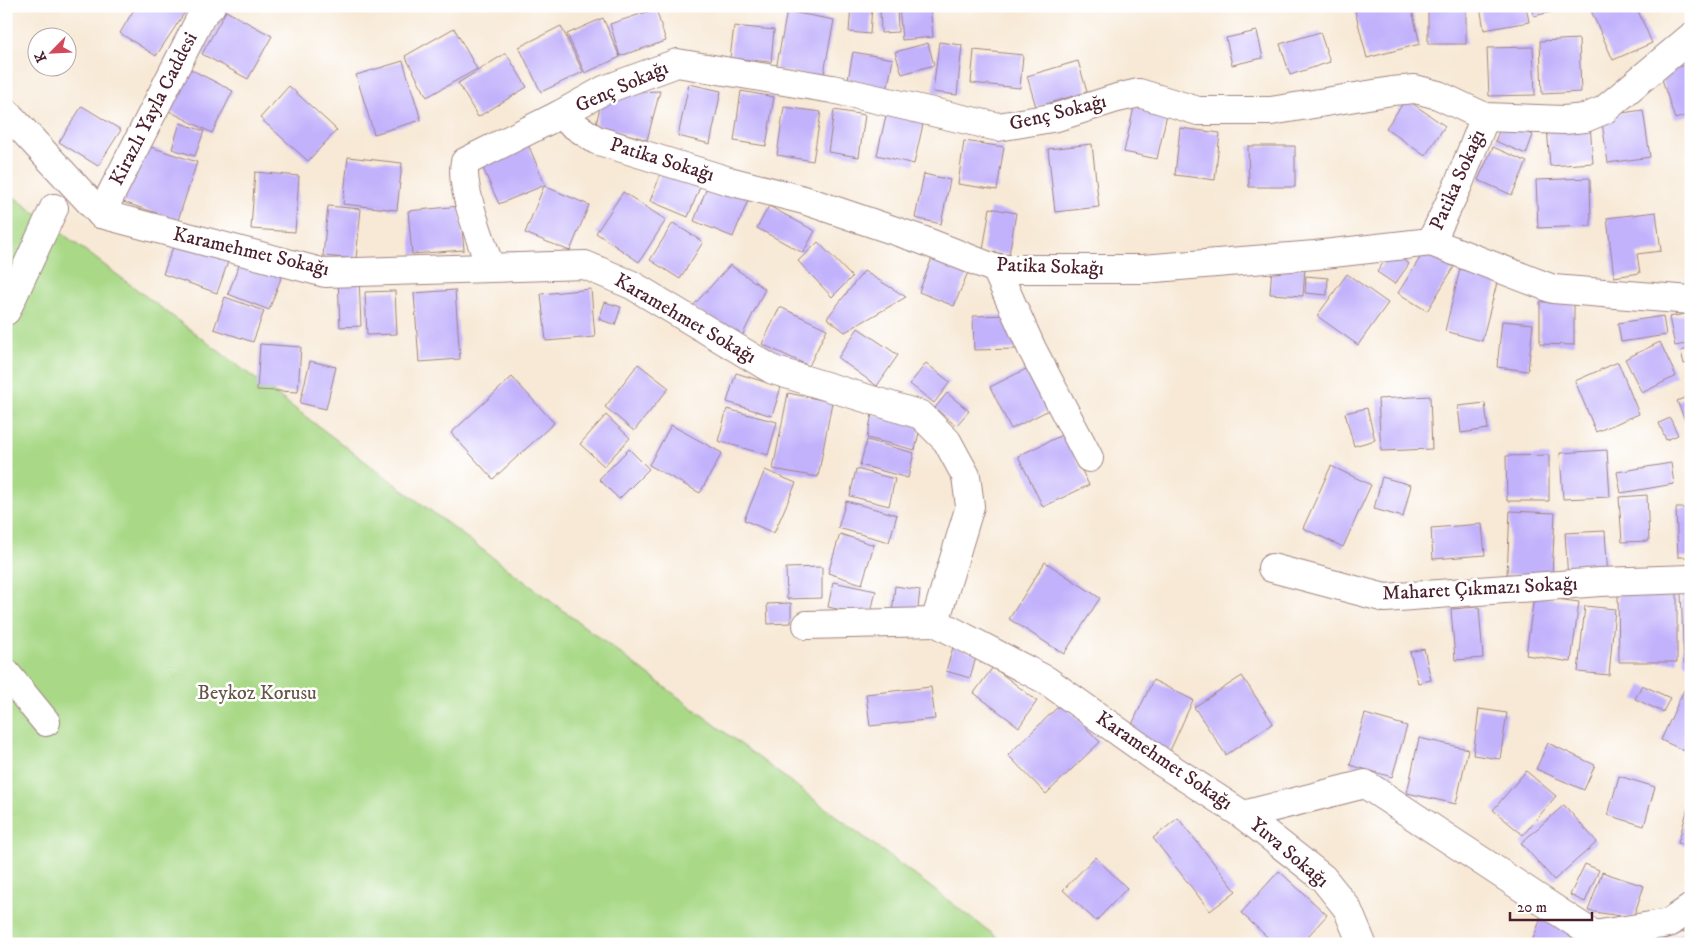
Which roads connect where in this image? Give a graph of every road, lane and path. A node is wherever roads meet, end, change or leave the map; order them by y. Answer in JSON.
{"nodes":[{"id":1,"x":211,"y":6,"type":"edge"},
{"id":2,"x":1691,"y":36,"type":"edge"},
{"id":3,"x":6,"y":112,"type":"edge"},
{"id":4,"x":559,"y":115,"type":"junction"},
{"id":5,"x":1485,"y":117,"type":"junction"},
{"id":6,"x":54,"y":208,"type":"dead end"},
{"id":7,"x":101,"y":214,"type":"junction"},
{"id":8,"x":1431,"y":242,"type":"junction"},
{"id":9,"x":490,"y":267,"type":"junction"},
{"id":10,"x":996,"y":269,"type":"junction"},
{"id":11,"x":1691,"y":300,"type":"edge"},
{"id":12,"x":6,"y":311,"type":"edge"},
{"id":13,"x":1089,"y":458,"type":"dead end"},
{"id":14,"x":1272,"y":568,"type":"dead end"},
{"id":15,"x":1691,"y":579,"type":"edge"},
{"id":16,"x":936,"y":622,"type":"junction"},
{"id":17,"x":807,"y":625,"type":"dead end"},
{"id":18,"x":6,"y":673,"type":"edge"},
{"id":19,"x":46,"y":722,"type":"dead end"},
{"id":20,"x":1243,"y":815,"type":"junction"},
{"id":21,"x":1691,"y":908,"type":"edge"},
{"id":22,"x":1362,"y":944,"type":"edge"}],
"edges":[{"from":1,"to":7,"type":"street","name":"Kirazlı Yayla Caddesi"},
{"from":2,"to":5,"type":"street","name":"Genç Sokağı"},
{"from":3,"to":7,"type":"street"},
{"from":4,"to":5,"type":"street","name":"Genç Sokağı"},
{"from":4,"to":9,"type":"street","name":"Genç Sokağı"},
{"from":4,"to":10,"type":"street","name":"Patika Sokağı"},
{"from":5,"to":8,"type":"street","name":"Patika Sokağı"},
{"from":6,"to":12,"type":"street"},
{"from":7,"to":9,"type":"street","name":"Karamehmet Sokağı"},
{"from":8,"to":10,"type":"street","name":"Patika Sokağı"},
{"from":8,"to":11,"type":"street"},
{"from":9,"to":16,"type":"street","name":"Karamehmet Sokağı"},
{"from":10,"to":13,"type":"street"},
{"from":14,"to":15,"type":"street","name":"Maharet Çıkmazı Sokağı"},
{"from":16,"to":17,"type":"street","name":"Karamehmet Sokağı"},
{"from":16,"to":20,"type":"street","name":"Karamehmet Sokağı"},
{"from":18,"to":19,"type":"street"},
{"from":20,"to":21,"type":"street","name":"Karamehmet Sokağı"},
{"from":20,"to":22,"type":"street","name":"Yuva Sokağı"}]}
